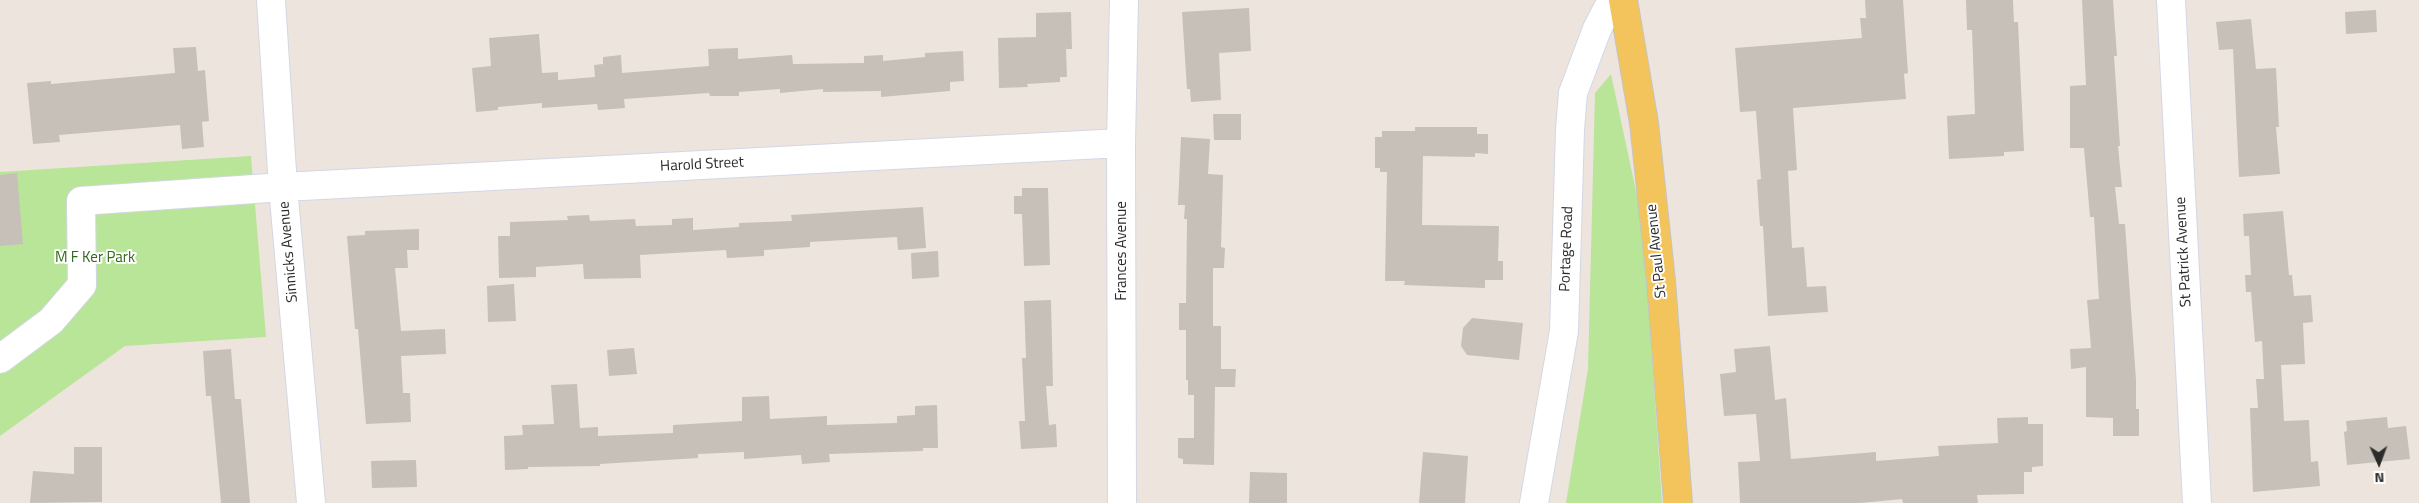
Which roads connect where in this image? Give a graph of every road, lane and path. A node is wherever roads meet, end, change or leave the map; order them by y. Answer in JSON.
{"nodes":[{"id":1,"x":271,"y":0,"type":"edge"},
{"id":2,"x":1124,"y":0,"type":"edge"},
{"id":3,"x":1612,"y":0,"type":"edge"},
{"id":4,"x":1623,"y":0,"type":"edge"},
{"id":5,"x":2171,"y":0,"type":"edge"},
{"id":6,"x":1121,"y":144,"type":"junction"},
{"id":7,"x":284,"y":186,"type":"junction"},
{"id":8,"x":0,"y":359,"type":"edge"},
{"id":9,"x":310,"y":503,"type":"edge"},
{"id":10,"x":1122,"y":503,"type":"edge"},
{"id":11,"x":1534,"y":503,"type":"edge"},
{"id":12,"x":1678,"y":503,"type":"edge"},
{"id":13,"x":2197,"y":503,"type":"edge"}],
"edges":[{"from":1,"to":7,"type":"street","name":"Sinnicks Avenue"},
{"from":2,"to":6,"type":"street","name":"Frances Avenue"},
{"from":3,"to":11,"type":"street","name":"Portage Road"},
{"from":4,"to":12,"type":"main road","name":"St Paul Avenue"},
{"from":5,"to":13,"type":"street","name":"St Patrick Avenue"},
{"from":6,"to":7,"type":"street","name":"Harold Street"},
{"from":6,"to":10,"type":"street","name":"Frances Avenue"},
{"from":7,"to":8,"type":"street","name":"Harold Street"},
{"from":7,"to":9,"type":"street","name":"Sinnicks Avenue"}]}
